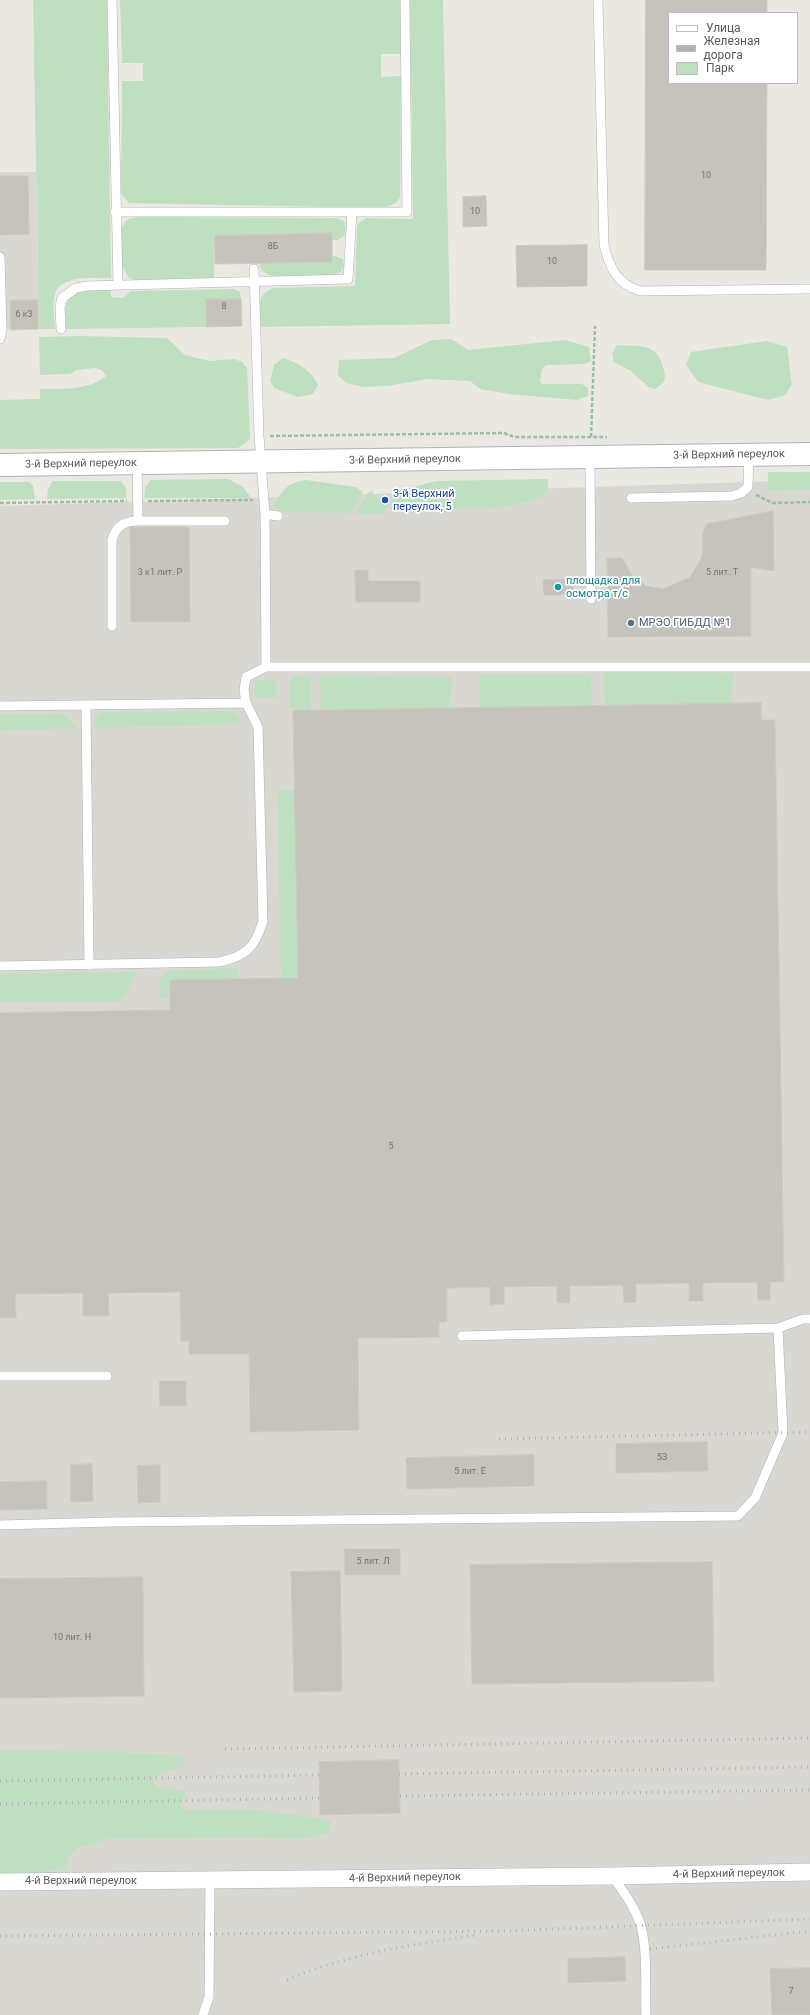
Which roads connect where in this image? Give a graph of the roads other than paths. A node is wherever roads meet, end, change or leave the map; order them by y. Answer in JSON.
{"nodes":[{"id":1,"x":112,"y":0,"type":"edge"},
{"id":2,"x":405,"y":0,"type":"edge"},
{"id":3,"x":598,"y":0,"type":"edge"},
{"id":4,"x":115,"y":212,"type":"junction"},
{"id":5,"x":352,"y":212,"type":"junction"},
{"id":6,"x":0,"y":257,"type":"edge"},
{"id":7,"x":254,"y":269,"type":"dead end"},
{"id":8,"x":254,"y":281,"type":"junction"},
{"id":9,"x":118,"y":285,"type":"junction"},
{"id":10,"x":810,"y":289,"type":"edge"},
{"id":11,"x":61,"y":329,"type":"dead end"},
{"id":12,"x":0,"y":339,"type":"edge"},
{"id":13,"x":591,"y":447,"type":"junction"},
{"id":14,"x":810,"y":454,"type":"edge"},
{"id":15,"x":749,"y":455,"type":"junction"},
{"id":16,"x":261,"y":462,"type":"junction"},
{"id":17,"x":137,"y":463,"type":"junction"},
{"id":18,"x":0,"y":465,"type":"edge"},
{"id":19,"x":631,"y":498,"type":"dead end"},
{"id":20,"x":265,"y":514,"type":"junction"},
{"id":21,"x":278,"y":516,"type":"dead end"},
{"id":22,"x":138,"y":521,"type":"junction"},
{"id":23,"x":225,"y":521,"type":"dead end"},
{"id":24,"x":590,"y":599,"type":"dead end"},
{"id":25,"x":112,"y":626,"type":"dead end"},
{"id":26,"x":266,"y":667,"type":"junction"},
{"id":27,"x":810,"y":667,"type":"edge"},
{"id":28,"x":246,"y":703,"type":"junction"},
{"id":29,"x":86,"y":705,"type":"junction"},
{"id":30,"x":0,"y":706,"type":"edge"},
{"id":31,"x":89,"y":965,"type":"junction"},
{"id":32,"x":0,"y":966,"type":"edge"},
{"id":33,"x":810,"y":1319,"type":"edge"},
{"id":34,"x":778,"y":1328,"type":"junction"},
{"id":35,"x":462,"y":1336,"type":"dead end"},
{"id":36,"x":0,"y":1376,"type":"edge"},
{"id":37,"x":107,"y":1376,"type":"dead end"},
{"id":38,"x":0,"y":1525,"type":"edge"},
{"id":39,"x":809,"y":1873,"type":"edge"},
{"id":40,"x":612,"y":1876,"type":"junction"},
{"id":41,"x":210,"y":1880,"type":"junction"},
{"id":42,"x":0,"y":1882,"type":"edge"},
{"id":43,"x":203,"y":2015,"type":"edge"},
{"id":44,"x":646,"y":2015,"type":"edge"}],
"edges":[{"from":1,"to":4,"type":"lane"},
{"from":2,"to":5,"type":"lane"},
{"from":3,"to":10,"type":"lane"},
{"from":4,"to":5,"type":"lane"},
{"from":4,"to":9,"type":"lane"},
{"from":5,"to":8,"type":"lane"},
{"from":6,"to":12,"type":"lane"},
{"from":7,"to":8,"type":"lane"},
{"from":8,"to":9,"type":"lane"},
{"from":8,"to":16,"type":"lane"},
{"from":9,"to":11,"type":"lane"},
{"from":13,"to":15,"type":"street","name":"3-й Верхний переулок"},
{"from":13,"to":16,"type":"street","name":"3-й Верхний переулок"},
{"from":13,"to":24,"type":"lane"},
{"from":14,"to":15,"type":"street","name":"3-й Верхний переулок"},
{"from":15,"to":19,"type":"lane"},
{"from":16,"to":17,"type":"street","name":"3-й Верхний переулок"},
{"from":16,"to":20,"type":"lane"},
{"from":17,"to":18,"type":"street","name":"3-й Верхний переулок"},
{"from":17,"to":22,"type":"lane"},
{"from":20,"to":21,"type":"lane"},
{"from":20,"to":26,"type":"lane"},
{"from":22,"to":23,"type":"lane"},
{"from":22,"to":25,"type":"lane"},
{"from":26,"to":27,"type":"lane"},
{"from":26,"to":28,"type":"lane"},
{"from":28,"to":29,"type":"lane"},
{"from":28,"to":31,"type":"lane"},
{"from":29,"to":30,"type":"lane"},
{"from":29,"to":31,"type":"lane"},
{"from":31,"to":32,"type":"lane"},
{"from":33,"to":34,"type":"lane"},
{"from":34,"to":35,"type":"lane"},
{"from":34,"to":38,"type":"lane"},
{"from":36,"to":37,"type":"lane"},
{"from":39,"to":40,"type":"street","name":"4-й Верхний переулок"},
{"from":40,"to":41,"type":"street","name":"4-й Верхний переулок"},
{"from":40,"to":44,"type":"lane"},
{"from":41,"to":42,"type":"street","name":"4-й Верхний переулок"},
{"from":41,"to":43,"type":"lane"}]}
